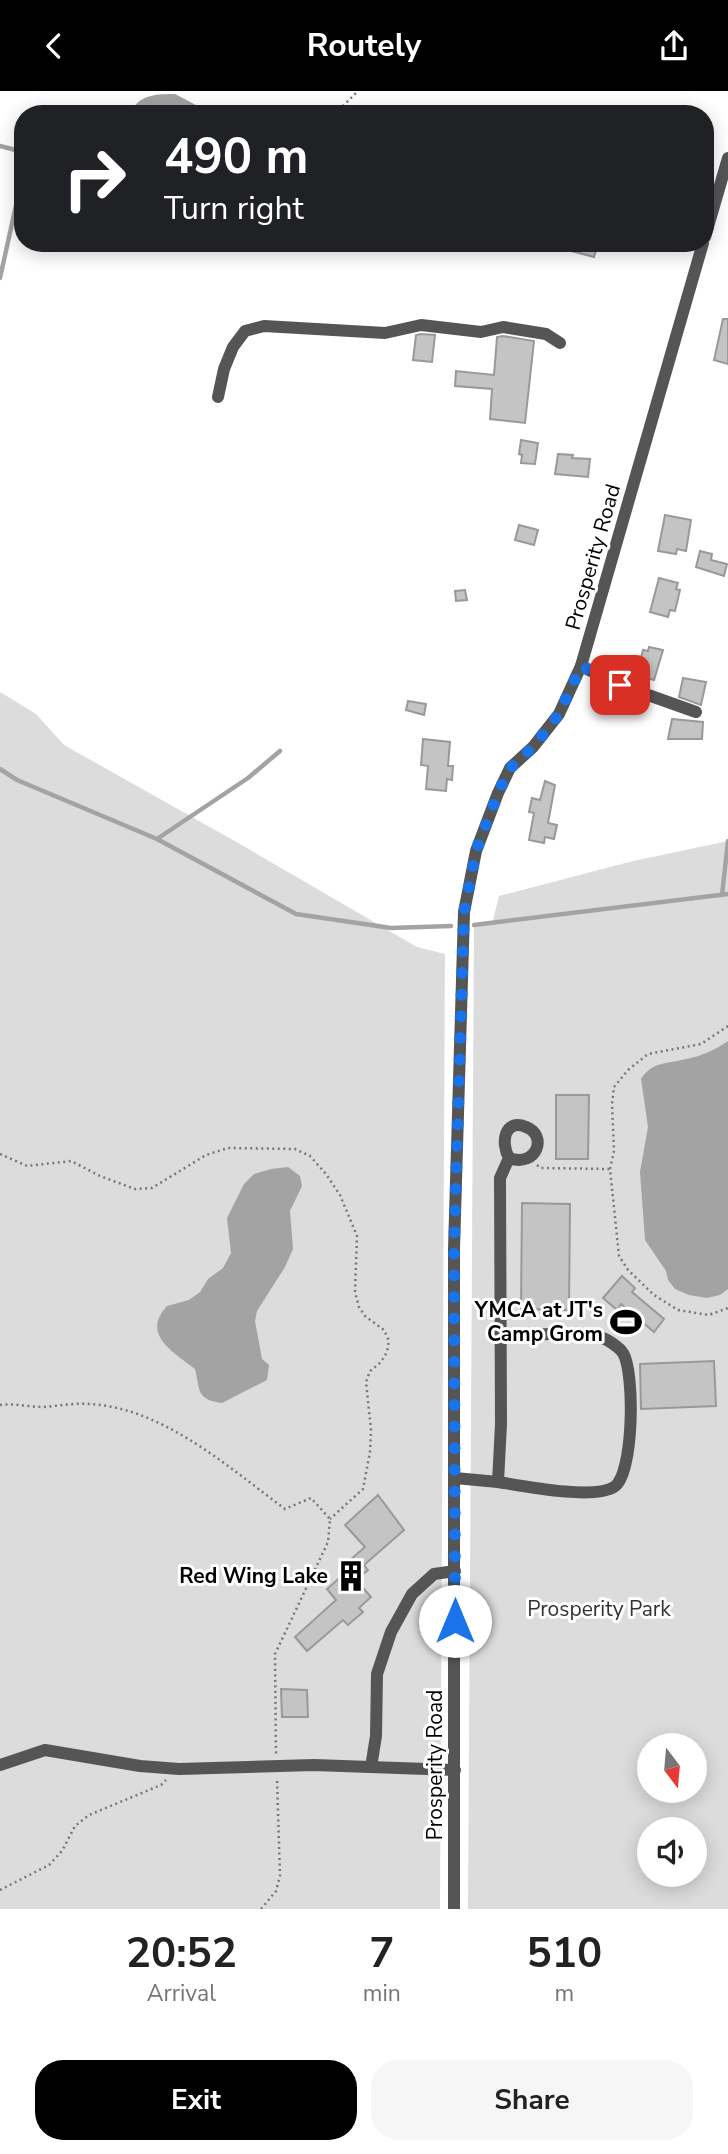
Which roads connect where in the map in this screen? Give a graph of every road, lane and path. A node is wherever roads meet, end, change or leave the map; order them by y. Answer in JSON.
{"nodes":[{"id":1,"x":357,"y":92,"type":"edge"},
{"id":2,"x":344,"y":105,"type":"edge"},
{"id":3,"x":728,"y":157,"type":"edge"},
{"id":4,"x":718,"y":188,"type":"edge"},
{"id":5,"x":700,"y":252,"type":"edge"},
{"id":6,"x":560,"y":343,"type":"dead end"},
{"id":7,"x":218,"y":397,"type":"dead end"},
{"id":8,"x":581,"y":666,"type":"junction"},
{"id":9,"x":696,"y":712,"type":"dead end"},
{"id":10,"x":728,"y":1026,"type":"edge"},
{"id":11,"x":0,"y":1154,"type":"edge"},
{"id":12,"x":509,"y":1158,"type":"junction"},
{"id":13,"x":528,"y":1160,"type":"junction"},
{"id":14,"x":610,"y":1168,"type":"junction"},
{"id":15,"x":728,"y":1308,"type":"edge"},
{"id":16,"x":501,"y":1336,"type":"junction"},
{"id":17,"x":0,"y":1405,"type":"edge"},
{"id":18,"x":455,"y":1478,"type":"junction"},
{"id":19,"x":498,"y":1482,"type":"junction"},
{"id":20,"x":330,"y":1519,"type":"junction"},
{"id":21,"x":455,"y":1571,"type":"junction"},
{"id":22,"x":0,"y":1765,"type":"edge"},
{"id":23,"x":276,"y":1766,"type":"junction"},
{"id":24,"x":371,"y":1767,"type":"junction"},
{"id":25,"x":179,"y":1769,"type":"junction"},
{"id":26,"x":455,"y":1770,"type":"junction"},
{"id":27,"x":0,"y":1890,"type":"edge"},
{"id":28,"x":261,"y":1909,"type":"edge"},
{"id":29,"x":454,"y":1909,"type":"edge"}],
"edges":[{"from":1,"to":2,"type":"path"},
{"from":3,"to":4,"type":"street"},
{"from":5,"to":8,"type":"street","name":"Prosperity Road"},
{"from":6,"to":7,"type":"street"},
{"from":8,"to":9,"type":"street"},
{"from":8,"to":18,"type":"street","name":"Prosperity Road"},
{"from":10,"to":14,"type":"path"},
{"from":11,"to":20,"type":"path"},
{"from":12,"to":13,"type":"street"},
{"from":12,"to":13,"type":"street"},
{"from":12,"to":16,"type":"street"},
{"from":13,"to":14,"type":"path"},
{"from":14,"to":15,"type":"path"},
{"from":16,"to":19,"type":"street"},
{"from":16,"to":19,"type":"street"},
{"from":17,"to":20,"type":"path"},
{"from":18,"to":19,"type":"street"},
{"from":18,"to":21,"type":"street","name":"Prosperity Road"},
{"from":20,"to":23,"type":"path"},
{"from":21,"to":24,"type":"street"},
{"from":21,"to":26,"type":"street","name":"Prosperity Road"},
{"from":22,"to":25,"type":"street"},
{"from":23,"to":24,"type":"street"},
{"from":23,"to":25,"type":"street"},
{"from":23,"to":28,"type":"path"},
{"from":24,"to":26,"type":"street"},
{"from":25,"to":27,"type":"path"},
{"from":26,"to":29,"type":"street","name":"Prosperity Road"}]}
